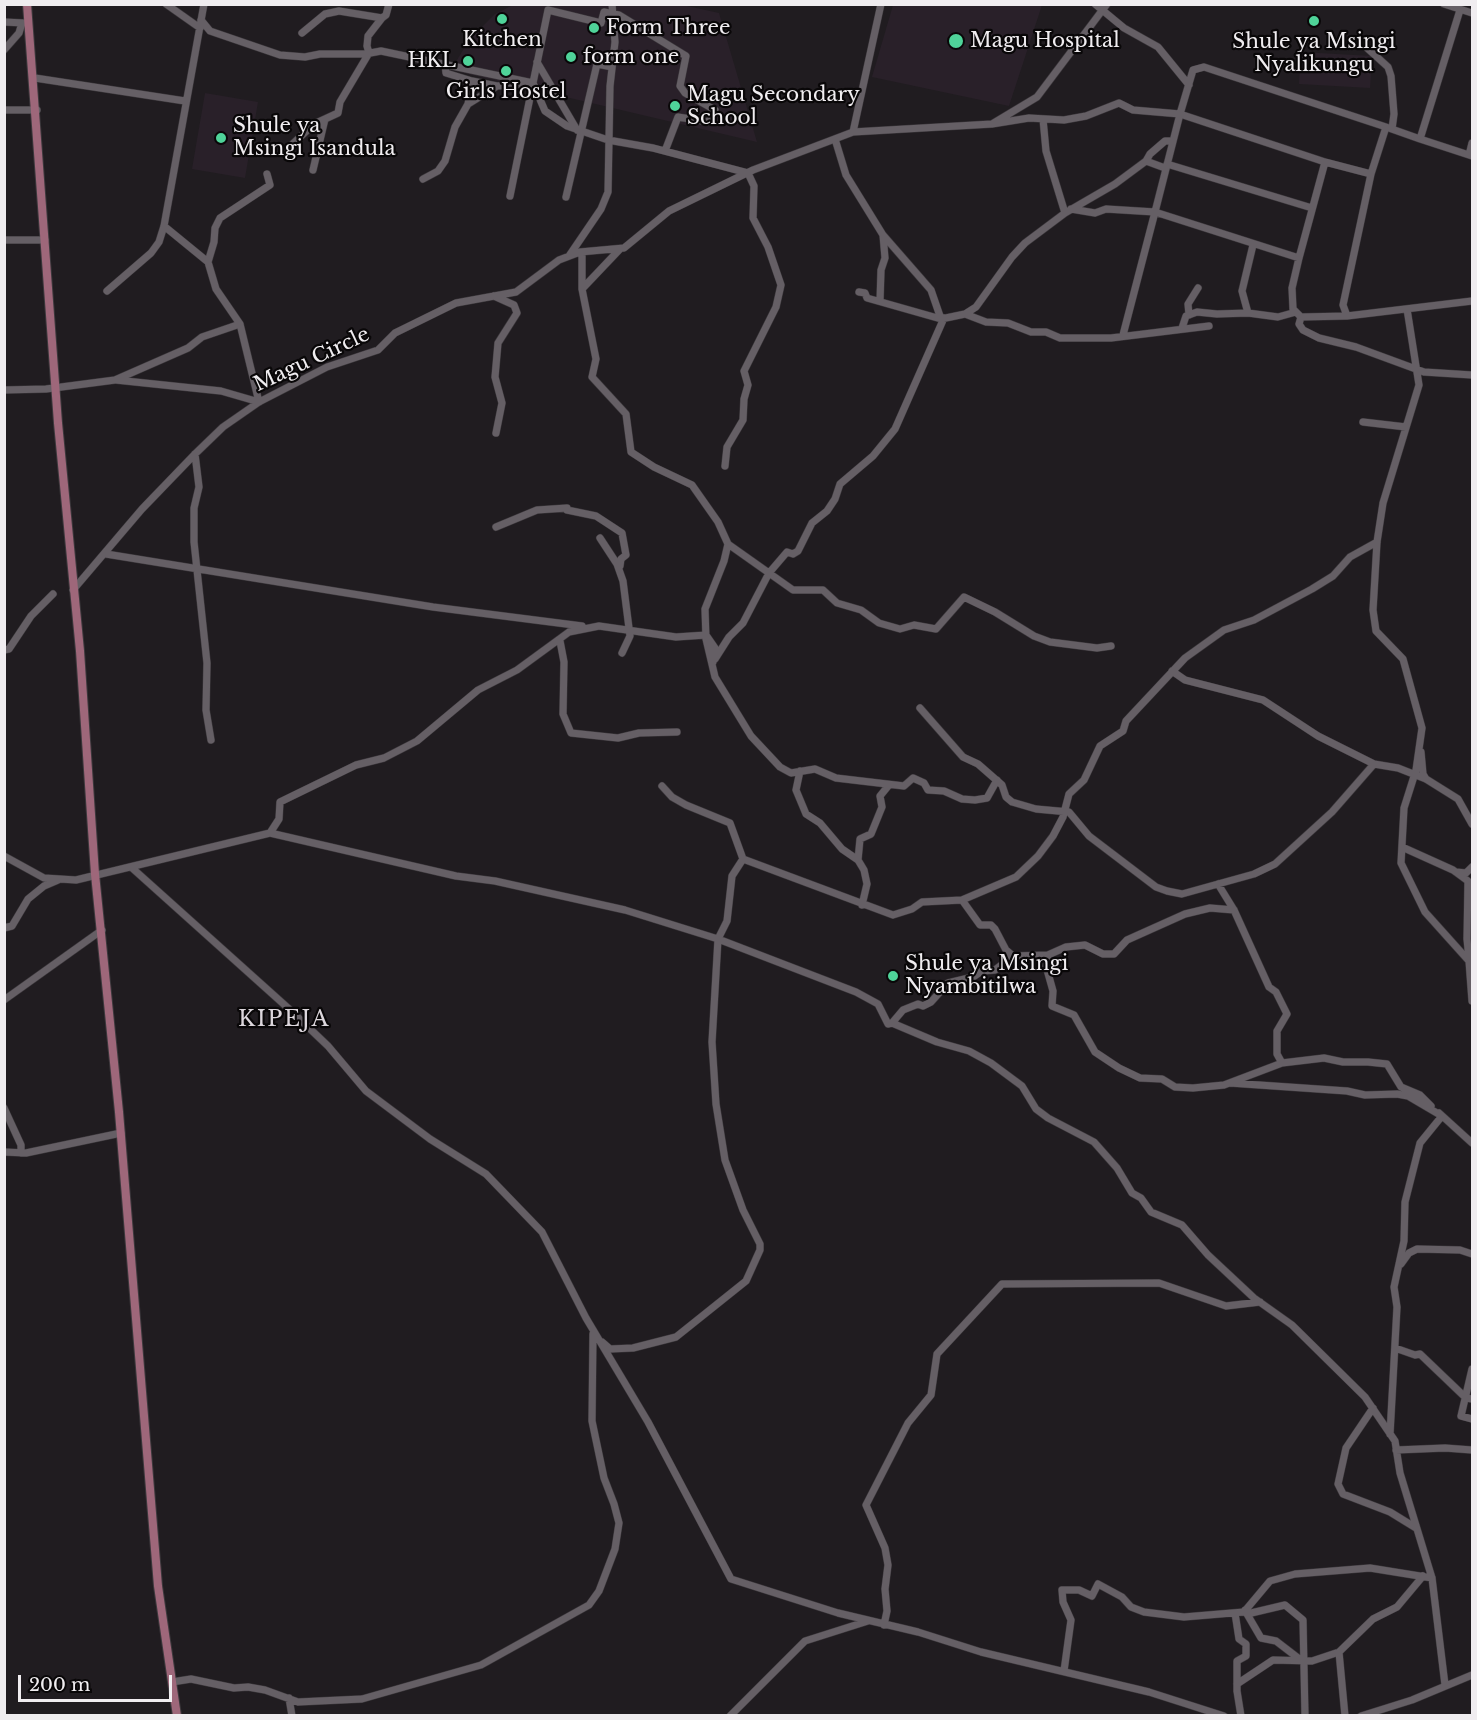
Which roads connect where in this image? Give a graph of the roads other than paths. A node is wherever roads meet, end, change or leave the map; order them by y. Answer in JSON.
{"nodes":[{"id":1,"x":27,"y":4,"type":"edge"},
{"id":2,"x":166,"y":4,"type":"edge"},
{"id":3,"x":204,"y":4,"type":"edge"},
{"id":4,"x":389,"y":4,"type":"edge"},
{"id":5,"x":612,"y":4,"type":"edge"},
{"id":6,"x":881,"y":4,"type":"edge"},
{"id":7,"x":1095,"y":4,"type":"edge"},
{"id":8,"x":1444,"y":4,"type":"edge"},
{"id":9,"x":1105,"y":7,"type":"edge"},
{"id":10,"x":1460,"y":10,"type":"junction"},
{"id":11,"x":1473,"y":13,"type":"edge"},
{"id":12,"x":612,"y":14,"type":"junction"},
{"id":13,"x":382,"y":18,"type":"junction"},
{"id":14,"x":4,"y":22,"type":"edge"},
{"id":15,"x":26,"y":24,"type":"junction"},
{"id":16,"x":200,"y":24,"type":"junction"},
{"id":17,"x":302,"y":33,"type":"dead end"},
{"id":18,"x":1367,"y":48,"type":"dead end"},
{"id":19,"x":4,"y":50,"type":"edge"},
{"id":20,"x":369,"y":54,"type":"junction"},
{"id":21,"x":537,"y":62,"type":"junction"},
{"id":22,"x":445,"y":64,"type":"junction"},
{"id":23,"x":612,"y":67,"type":"junction"},
{"id":24,"x":35,"y":78,"type":"junction"},
{"id":25,"x":472,"y":81,"type":"junction"},
{"id":26,"x":533,"y":83,"type":"junction"},
{"id":27,"x":1189,"y":85,"type":"junction"},
{"id":28,"x":497,"y":86,"type":"junction"},
{"id":29,"x":185,"y":100,"type":"junction"},
{"id":30,"x":468,"y":104,"type":"junction"},
{"id":31,"x":4,"y":110,"type":"edge"},
{"id":32,"x":37,"y":110,"type":"junction"},
{"id":33,"x":1180,"y":114,"type":"junction"},
{"id":34,"x":325,"y":119,"type":"junction"},
{"id":35,"x":1043,"y":119,"type":"junction"},
{"id":36,"x":992,"y":124,"type":"junction"},
{"id":37,"x":1389,"y":128,"type":"junction"},
{"id":38,"x":580,"y":131,"type":"junction"},
{"id":39,"x":853,"y":132,"type":"junction"},
{"id":40,"x":835,"y":139,"type":"junction"},
{"id":41,"x":608,"y":140,"type":"junction"},
{"id":42,"x":1420,"y":140,"type":"junction"},
{"id":43,"x":1172,"y":141,"type":"junction"},
{"id":44,"x":1473,"y":143,"type":"edge"},
{"id":45,"x":665,"y":151,"type":"junction"},
{"id":46,"x":284,"y":152,"type":"dead end"},
{"id":47,"x":1471,"y":156,"type":"edge"},
{"id":48,"x":1146,"y":161,"type":"junction"},
{"id":49,"x":1325,"y":162,"type":"junction"},
{"id":50,"x":1166,"y":166,"type":"junction"},
{"id":51,"x":313,"y":170,"type":"dead end"},
{"id":52,"x":748,"y":173,"type":"junction"},
{"id":53,"x":267,"y":174,"type":"dead end"},
{"id":54,"x":1371,"y":174,"type":"junction"},
{"id":55,"x":423,"y":179,"type":"dead end"},
{"id":56,"x":510,"y":196,"type":"dead end"},
{"id":57,"x":566,"y":197,"type":"dead end"},
{"id":58,"x":1312,"y":208,"type":"junction"},
{"id":59,"x":1068,"y":211,"type":"junction"},
{"id":60,"x":1155,"y":212,"type":"junction"},
{"id":61,"x":164,"y":226,"type":"junction"},
{"id":62,"x":883,"y":235,"type":"junction"},
{"id":63,"x":4,"y":240,"type":"edge"},
{"id":64,"x":45,"y":240,"type":"junction"},
{"id":65,"x":1253,"y":244,"type":"junction"},
{"id":66,"x":620,"y":249,"type":"junction"},
{"id":67,"x":582,"y":252,"type":"junction"},
{"id":68,"x":569,"y":256,"type":"junction"},
{"id":69,"x":1299,"y":258,"type":"junction"},
{"id":70,"x":207,"y":262,"type":"junction"},
{"id":71,"x":1198,"y":288,"type":"dead end"},
{"id":72,"x":582,"y":289,"type":"junction"},
{"id":73,"x":107,"y":291,"type":"dead end"},
{"id":74,"x":859,"y":292,"type":"dead end"},
{"id":75,"x":494,"y":296,"type":"junction"},
{"id":76,"x":880,"y":301,"type":"junction"},
{"id":77,"x":1473,"y":302,"type":"edge"},
{"id":78,"x":1407,"y":309,"type":"junction"},
{"id":79,"x":1248,"y":313,"type":"junction"},
{"id":80,"x":965,"y":314,"type":"junction"},
{"id":81,"x":1298,"y":314,"type":"junction"},
{"id":82,"x":1189,"y":315,"type":"junction"},
{"id":83,"x":1347,"y":316,"type":"junction"},
{"id":84,"x":943,"y":319,"type":"junction"},
{"id":85,"x":240,"y":324,"type":"junction"},
{"id":86,"x":1209,"y":326,"type":"dead end"},
{"id":87,"x":1182,"y":328,"type":"junction"},
{"id":88,"x":1124,"y":335,"type":"junction"},
{"id":89,"x":1417,"y":369,"type":"junction"},
{"id":90,"x":1473,"y":375,"type":"edge"},
{"id":91,"x":115,"y":380,"type":"junction"},
{"id":92,"x":56,"y":387,"type":"junction"},
{"id":93,"x":4,"y":390,"type":"edge"},
{"id":94,"x":258,"y":402,"type":"junction"},
{"id":95,"x":1363,"y":422,"type":"dead end"},
{"id":96,"x":1407,"y":428,"type":"junction"},
{"id":97,"x":496,"y":433,"type":"dead end"},
{"id":98,"x":195,"y":454,"type":"junction"},
{"id":99,"x":725,"y":466,"type":"dead end"},
{"id":100,"x":496,"y":527,"type":"dead end"},
{"id":101,"x":600,"y":538,"type":"dead end"},
{"id":102,"x":1377,"y":542,"type":"junction"},
{"id":103,"x":728,"y":544,"type":"junction"},
{"id":104,"x":106,"y":554,"type":"junction"},
{"id":105,"x":617,"y":564,"type":"junction"},
{"id":106,"x":197,"y":568,"type":"junction"},
{"id":107,"x":769,"y":573,"type":"junction"},
{"id":108,"x":73,"y":590,"type":"junction"},
{"id":109,"x":53,"y":594,"type":"dead end"},
{"id":110,"x":587,"y":627,"type":"junction"},
{"id":111,"x":629,"y":630,"type":"junction"},
{"id":112,"x":706,"y":635,"type":"junction"},
{"id":113,"x":560,"y":641,"type":"junction"},
{"id":114,"x":1111,"y":646,"type":"dead end"},
{"id":115,"x":4,"y":650,"type":"edge"},
{"id":116,"x":622,"y":653,"type":"dead end"},
{"id":117,"x":712,"y":664,"type":"junction"},
{"id":118,"x":1172,"y":671,"type":"junction"},
{"id":119,"x":920,"y":708,"type":"dead end"},
{"id":120,"x":677,"y":732,"type":"dead end"},
{"id":121,"x":211,"y":740,"type":"dead end"},
{"id":122,"x":1421,"y":747,"type":"junction"},
{"id":123,"x":1374,"y":764,"type":"junction"},
{"id":124,"x":800,"y":771,"type":"junction"},
{"id":125,"x":1415,"y":772,"type":"junction"},
{"id":126,"x":1426,"y":779,"type":"junction"},
{"id":127,"x":997,"y":780,"type":"junction"},
{"id":128,"x":889,"y":785,"type":"junction"},
{"id":129,"x":662,"y":786,"type":"dead end"},
{"id":130,"x":1064,"y":812,"type":"junction"},
{"id":131,"x":1473,"y":824,"type":"edge"},
{"id":132,"x":270,"y":833,"type":"junction"},
{"id":133,"x":1402,"y":847,"type":"junction"},
{"id":134,"x":4,"y":856,"type":"edge"},
{"id":135,"x":743,"y":859,"type":"junction"},
{"id":136,"x":858,"y":860,"type":"junction"},
{"id":137,"x":131,"y":867,"type":"junction"},
{"id":138,"x":1473,"y":867,"type":"edge"},
{"id":139,"x":1456,"y":872,"type":"junction"},
{"id":140,"x":95,"y":874,"type":"junction"},
{"id":141,"x":61,"y":879,"type":"junction"},
{"id":142,"x":1218,"y":884,"type":"junction"},
{"id":143,"x":962,"y":900,"type":"junction"},
{"id":144,"x":862,"y":904,"type":"junction"},
{"id":145,"x":1234,"y":910,"type":"junction"},
{"id":146,"x":4,"y":928,"type":"edge"},
{"id":147,"x":102,"y":930,"type":"junction"},
{"id":148,"x":718,"y":939,"type":"junction"},
{"id":149,"x":1048,"y":955,"type":"junction"},
{"id":150,"x":1013,"y":956,"type":"junction"},
{"id":151,"x":1471,"y":965,"type":"edge"},
{"id":152,"x":4,"y":1000,"type":"edge"},
{"id":153,"x":1473,"y":1001,"type":"edge"},
{"id":154,"x":892,"y":1023,"type":"junction"},
{"id":155,"x":1282,"y":1063,"type":"junction"},
{"id":156,"x":1230,"y":1083,"type":"junction"},
{"id":157,"x":4,"y":1108,"type":"edge"},
{"id":158,"x":1442,"y":1116,"type":"junction"},
{"id":159,"x":121,"y":1133,"type":"junction"},
{"id":160,"x":1473,"y":1143,"type":"edge"},
{"id":161,"x":4,"y":1152,"type":"edge"},
{"id":162,"x":21,"y":1153,"type":"junction"},
{"id":163,"x":1473,"y":1254,"type":"edge"},
{"id":164,"x":1400,"y":1266,"type":"junction"},
{"id":165,"x":1260,"y":1302,"type":"junction"},
{"id":166,"x":590,"y":1324,"type":"junction"},
{"id":167,"x":597,"y":1338,"type":"junction"},
{"id":168,"x":1395,"y":1348,"type":"junction"},
{"id":169,"x":1473,"y":1369,"type":"edge"},
{"id":170,"x":1469,"y":1398,"type":"edge"},
{"id":171,"x":1373,"y":1408,"type":"junction"},
{"id":172,"x":1473,"y":1419,"type":"edge"},
{"id":173,"x":1390,"y":1434,"type":"junction"},
{"id":174,"x":1396,"y":1450,"type":"junction"},
{"id":175,"x":1473,"y":1450,"type":"edge"},
{"id":176,"x":1417,"y":1528,"type":"junction"},
{"id":177,"x":1424,"y":1576,"type":"junction"},
{"id":178,"x":1432,"y":1578,"type":"junction"},
{"id":179,"x":1246,"y":1612,"type":"junction"},
{"id":180,"x":1235,"y":1613,"type":"junction"},
{"id":181,"x":869,"y":1621,"type":"junction"},
{"id":182,"x":884,"y":1624,"type":"junction"},
{"id":183,"x":1339,"y":1652,"type":"junction"},
{"id":184,"x":1302,"y":1661,"type":"junction"},
{"id":185,"x":1064,"y":1671,"type":"junction"},
{"id":186,"x":1473,"y":1675,"type":"edge"},
{"id":187,"x":172,"y":1682,"type":"junction"},
{"id":188,"x":1237,"y":1684,"type":"junction"},
{"id":189,"x":1444,"y":1685,"type":"junction"},
{"id":190,"x":289,"y":1698,"type":"junction"},
{"id":191,"x":177,"y":1716,"type":"edge"},
{"id":192,"x":292,"y":1716,"type":"edge"},
{"id":193,"x":730,"y":1716,"type":"edge"},
{"id":194,"x":1224,"y":1716,"type":"edge"},
{"id":195,"x":1240,"y":1716,"type":"edge"},
{"id":196,"x":1305,"y":1716,"type":"edge"},
{"id":197,"x":1345,"y":1716,"type":"edge"},
{"id":198,"x":1361,"y":1716,"type":"edge"}],
"edges":[{"from":1,"to":15,"type":"main road"},
{"from":2,"to":16,"type":"street"},
{"from":3,"to":16,"type":"street"},
{"from":4,"to":13,"type":"street"},
{"from":5,"to":12,"type":"street"},
{"from":6,"to":39,"type":"street"},
{"from":7,"to":9,"type":"street"},
{"from":8,"to":10,"type":"street"},
{"from":9,"to":27,"type":"street"},
{"from":9,"to":36,"type":"street"},
{"from":10,"to":11,"type":"street"},
{"from":10,"to":42,"type":"street"},
{"from":12,"to":21,"type":"street"},
{"from":12,"to":23,"type":"street"},
{"from":12,"to":45,"type":"street"},
{"from":13,"to":17,"type":"street"},
{"from":13,"to":20,"type":"street"},
{"from":14,"to":15,"type":"street"},
{"from":15,"to":19,"type":"street"},
{"from":15,"to":24,"type":"main road"},
{"from":16,"to":20,"type":"street"},
{"from":16,"to":29,"type":"street"},
{"from":18,"to":37,"type":"street"},
{"from":20,"to":22,"type":"street"},
{"from":20,"to":34,"type":"street"},
{"from":21,"to":26,"type":"street"},
{"from":21,"to":38,"type":"street"},
{"from":22,"to":25,"type":"street"},
{"from":22,"to":26,"type":"street"},
{"from":23,"to":38,"type":"street"},
{"from":23,"to":41,"type":"street"},
{"from":24,"to":29,"type":"street"},
{"from":24,"to":32,"type":"main road"},
{"from":25,"to":28,"type":"street"},
{"from":25,"to":30,"type":"street"},
{"from":26,"to":28,"type":"street"},
{"from":26,"to":38,"type":"street"},
{"from":26,"to":56,"type":"street"},
{"from":27,"to":33,"type":"street"},
{"from":27,"to":37,"type":"street"},
{"from":28,"to":30,"type":"street"},
{"from":29,"to":61,"type":"street"},
{"from":30,"to":55,"type":"street"},
{"from":31,"to":32,"type":"street"},
{"from":32,"to":64,"type":"main road"},
{"from":33,"to":35,"type":"street"},
{"from":33,"to":43,"type":"street"},
{"from":33,"to":49,"type":"street"},
{"from":34,"to":46,"type":"street"},
{"from":34,"to":51,"type":"street"},
{"from":35,"to":36,"type":"street"},
{"from":35,"to":59,"type":"street"},
{"from":36,"to":39,"type":"street"},
{"from":37,"to":42,"type":"street"},
{"from":37,"to":54,"type":"street"},
{"from":38,"to":41,"type":"street"},
{"from":38,"to":57,"type":"street"},
{"from":39,"to":40,"type":"street"},
{"from":40,"to":52,"type":"street"},
{"from":40,"to":62,"type":"street"},
{"from":41,"to":45,"type":"street"},
{"from":41,"to":68,"type":"street"},
{"from":42,"to":47,"type":"street"},
{"from":43,"to":48,"type":"street"},
{"from":43,"to":50,"type":"street"},
{"from":44,"to":47,"type":"street"},
{"from":45,"to":52,"type":"street"},
{"from":48,"to":50,"type":"street"},
{"from":48,"to":59,"type":"street"},
{"from":49,"to":54,"type":"street"},
{"from":49,"to":58,"type":"street"},
{"from":50,"to":58,"type":"street"},
{"from":50,"to":60,"type":"street"},
{"from":52,"to":66,"type":"street"},
{"from":52,"to":99,"type":"street"},
{"from":53,"to":70,"type":"street"},
{"from":54,"to":83,"type":"street"},
{"from":58,"to":69,"type":"street"},
{"from":59,"to":60,"type":"street"},
{"from":59,"to":80,"type":"street"},
{"from":60,"to":65,"type":"street"},
{"from":60,"to":88,"type":"street"},
{"from":61,"to":70,"type":"street"},
{"from":61,"to":73,"type":"street"},
{"from":62,"to":76,"type":"street"},
{"from":62,"to":84,"type":"street"},
{"from":63,"to":64,"type":"street"},
{"from":64,"to":92,"type":"main road"},
{"from":65,"to":69,"type":"street"},
{"from":65,"to":79,"type":"street"},
{"from":66,"to":67,"type":"street","name":"Magu Circle"},
{"from":66,"to":72,"type":"street"},
{"from":67,"to":68,"type":"street","name":"Magu Circle"},
{"from":67,"to":72,"type":"street"},
{"from":68,"to":75,"type":"street","name":"Magu Circle"},
{"from":69,"to":81,"type":"street"},
{"from":70,"to":85,"type":"street"},
{"from":71,"to":82,"type":"street"},
{"from":72,"to":103,"type":"street"},
{"from":74,"to":76,"type":"street"},
{"from":75,"to":94,"type":"street","name":"Magu Circle"},
{"from":75,"to":97,"type":"street"},
{"from":76,"to":84,"type":"street"},
{"from":77,"to":78,"type":"street"},
{"from":78,"to":83,"type":"street"},
{"from":78,"to":89,"type":"street"},
{"from":79,"to":81,"type":"street"},
{"from":79,"to":82,"type":"street"},
{"from":80,"to":84,"type":"street"},
{"from":80,"to":88,"type":"street"},
{"from":81,"to":83,"type":"street"},
{"from":81,"to":89,"type":"street"},
{"from":82,"to":87,"type":"street"},
{"from":84,"to":107,"type":"street"},
{"from":85,"to":91,"type":"street"},
{"from":85,"to":94,"type":"street"},
{"from":86,"to":87,"type":"street"},
{"from":87,"to":88,"type":"street"},
{"from":89,"to":90,"type":"street"},
{"from":89,"to":96,"type":"street"},
{"from":91,"to":92,"type":"street"},
{"from":91,"to":94,"type":"street"},
{"from":92,"to":93,"type":"street"},
{"from":92,"to":108,"type":"main road"},
{"from":94,"to":98,"type":"street","name":"Magu Circle"},
{"from":95,"to":96,"type":"street"},
{"from":96,"to":102,"type":"street"},
{"from":98,"to":104,"type":"street","name":"Magu Circle"},
{"from":98,"to":106,"type":"street"},
{"from":100,"to":105,"type":"street"},
{"from":101,"to":105,"type":"street"},
{"from":102,"to":118,"type":"street"},
{"from":102,"to":122,"type":"street"},
{"from":103,"to":107,"type":"street"},
{"from":103,"to":112,"type":"street"},
{"from":104,"to":106,"type":"street"},
{"from":104,"to":108,"type":"street","name":"Magu Circle"},
{"from":105,"to":111,"type":"street"},
{"from":106,"to":110,"type":"street"},
{"from":106,"to":121,"type":"street"},
{"from":107,"to":114,"type":"street"},
{"from":107,"to":117,"type":"street"},
{"from":108,"to":140,"type":"main road"},
{"from":109,"to":115,"type":"street"},
{"from":110,"to":111,"type":"street"},
{"from":110,"to":113,"type":"street"},
{"from":111,"to":112,"type":"street"},
{"from":111,"to":116,"type":"street"},
{"from":112,"to":117,"type":"street"},
{"from":113,"to":120,"type":"street"},
{"from":113,"to":132,"type":"street"},
{"from":117,"to":124,"type":"street"},
{"from":118,"to":123,"type":"street"},
{"from":118,"to":130,"type":"street"},
{"from":119,"to":127,"type":"street"},
{"from":122,"to":125,"type":"street"},
{"from":122,"to":126,"type":"street"},
{"from":123,"to":125,"type":"street"},
{"from":123,"to":142,"type":"street"},
{"from":124,"to":128,"type":"street"},
{"from":124,"to":136,"type":"street"},
{"from":125,"to":126,"type":"street"},
{"from":125,"to":133,"type":"street"},
{"from":126,"to":131,"type":"street"},
{"from":127,"to":128,"type":"street"},
{"from":127,"to":130,"type":"street"},
{"from":128,"to":136,"type":"street"},
{"from":129,"to":135,"type":"street"},
{"from":130,"to":142,"type":"street"},
{"from":130,"to":143,"type":"street"},
{"from":132,"to":137,"type":"street"},
{"from":132,"to":148,"type":"street"},
{"from":133,"to":139,"type":"street"},
{"from":133,"to":151,"type":"street"},
{"from":134,"to":141,"type":"street"},
{"from":135,"to":144,"type":"street"},
{"from":135,"to":148,"type":"street"},
{"from":136,"to":144,"type":"street"},
{"from":137,"to":140,"type":"street"},
{"from":137,"to":166,"type":"street"},
{"from":138,"to":139,"type":"street"},
{"from":139,"to":151,"type":"street"},
{"from":140,"to":141,"type":"street"},
{"from":140,"to":147,"type":"main road"},
{"from":141,"to":146,"type":"street"},
{"from":142,"to":145,"type":"street"},
{"from":143,"to":144,"type":"street"},
{"from":143,"to":150,"type":"street"},
{"from":145,"to":149,"type":"street"},
{"from":145,"to":155,"type":"street"},
{"from":147,"to":152,"type":"street"},
{"from":147,"to":159,"type":"main road"},
{"from":148,"to":154,"type":"street"},
{"from":148,"to":167,"type":"street"},
{"from":149,"to":150,"type":"street"},
{"from":149,"to":156,"type":"street"},
{"from":150,"to":154,"type":"street"},
{"from":151,"to":153,"type":"street"},
{"from":154,"to":165,"type":"street"},
{"from":155,"to":156,"type":"street"},
{"from":155,"to":158,"type":"street"},
{"from":156,"to":158,"type":"street"},
{"from":157,"to":162,"type":"street"},
{"from":158,"to":160,"type":"street"},
{"from":158,"to":164,"type":"street"},
{"from":159,"to":162,"type":"street"},
{"from":159,"to":187,"type":"main road"},
{"from":161,"to":162,"type":"street"},
{"from":163,"to":164,"type":"street"},
{"from":164,"to":168,"type":"street"},
{"from":165,"to":171,"type":"street"},
{"from":165,"to":182,"type":"street"},
{"from":166,"to":167,"type":"street"},
{"from":166,"to":190,"type":"street"},
{"from":167,"to":181,"type":"street"},
{"from":168,"to":170,"type":"street"},
{"from":168,"to":173,"type":"street"},
{"from":169,"to":170,"type":"street"},
{"from":170,"to":172,"type":"street"},
{"from":171,"to":173,"type":"street"},
{"from":171,"to":176,"type":"street"},
{"from":173,"to":174,"type":"street"},
{"from":174,"to":175,"type":"street"},
{"from":174,"to":176,"type":"street"},
{"from":176,"to":178,"type":"street"},
{"from":177,"to":178,"type":"street"},
{"from":177,"to":179,"type":"street"},
{"from":177,"to":183,"type":"street"},
{"from":178,"to":189,"type":"street"},
{"from":179,"to":180,"type":"street"},
{"from":179,"to":184,"type":"street"},
{"from":179,"to":184,"type":"street"},
{"from":180,"to":185,"type":"street"},
{"from":180,"to":188,"type":"street"},
{"from":181,"to":182,"type":"street"},
{"from":181,"to":193,"type":"street"},
{"from":182,"to":185,"type":"street"},
{"from":183,"to":184,"type":"street"},
{"from":183,"to":197,"type":"street"},
{"from":184,"to":188,"type":"street"},
{"from":184,"to":196,"type":"street"},
{"from":185,"to":194,"type":"street"},
{"from":186,"to":189,"type":"street"},
{"from":187,"to":190,"type":"street"},
{"from":187,"to":191,"type":"main road"},
{"from":188,"to":195,"type":"street"},
{"from":189,"to":198,"type":"street"},
{"from":190,"to":192,"type":"street"}]}
